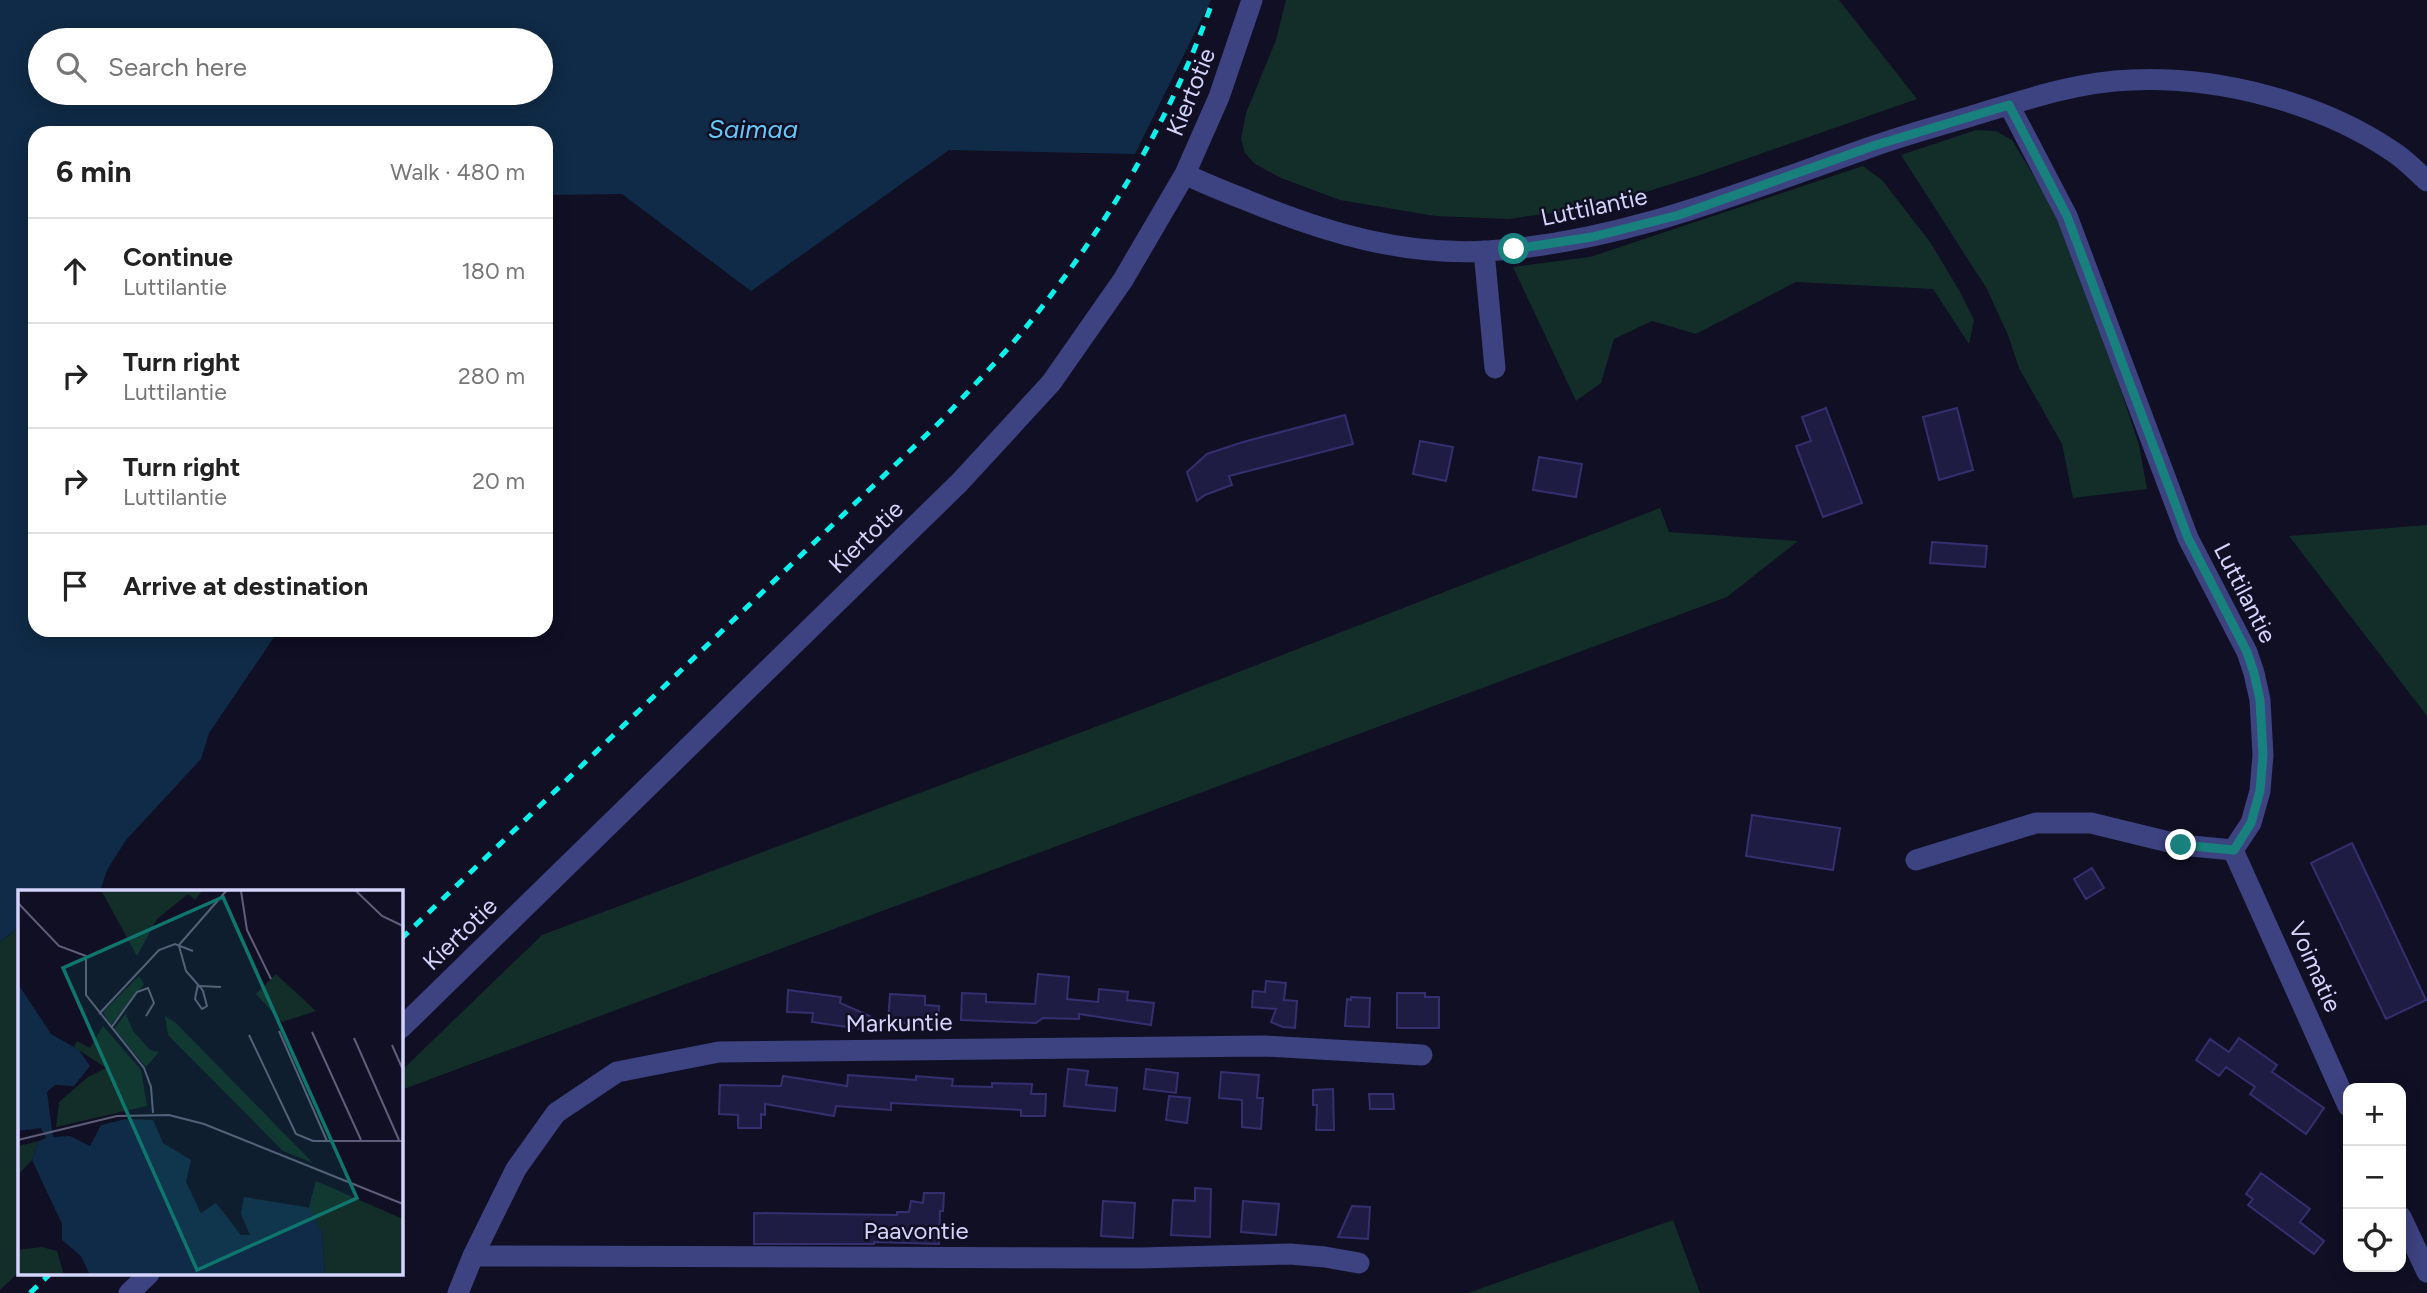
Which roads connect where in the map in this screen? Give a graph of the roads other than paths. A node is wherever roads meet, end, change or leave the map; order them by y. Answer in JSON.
{"nodes":[{"id":1,"x":1252,"y":0,"type":"edge"},
{"id":2,"x":2009,"y":105,"type":"junction"},
{"id":3,"x":1185,"y":174,"type":"junction"},
{"id":4,"x":2427,"y":181,"type":"edge"},
{"id":5,"x":1484,"y":251,"type":"junction"},
{"id":6,"x":1495,"y":368,"type":"dead end"},
{"id":7,"x":2234,"y":850,"type":"junction"},
{"id":8,"x":1916,"y":860,"type":"dead end"},
{"id":9,"x":402,"y":1027,"type":"edge"},
{"id":10,"x":1422,"y":1055,"type":"dead end"},
{"id":11,"x":2343,"y":1095,"type":"edge"},
{"id":12,"x":2406,"y":1228,"type":"edge"},
{"id":13,"x":473,"y":1255,"type":"junction"},
{"id":14,"x":1359,"y":1263,"type":"dead end"},
{"id":15,"x":2427,"y":1272,"type":"edge"},
{"id":16,"x":147,"y":1276,"type":"edge"},
{"id":17,"x":129,"y":1293,"type":"edge"},
{"id":18,"x":458,"y":1293,"type":"edge"}],
"edges":[{"from":1,"to":3,"type":"street","name":"Kiertotie"},
{"from":2,"to":4,"type":"street","name":"Luttilantie"},
{"from":2,"to":5,"type":"street","name":"Luttilantie"},
{"from":2,"to":7,"type":"street","name":"Luttilantie"},
{"from":3,"to":5,"type":"street","name":"Luttilantie"},
{"from":3,"to":9,"type":"street","name":"Kiertotie"},
{"from":5,"to":6,"type":"street"},
{"from":7,"to":8,"type":"street"},
{"from":7,"to":11,"type":"street","name":"Voimatie"},
{"from":10,"to":13,"type":"street","name":"Markuntie"},
{"from":12,"to":15,"type":"street"},
{"from":13,"to":14,"type":"street","name":"Paavontie"},
{"from":13,"to":18,"type":"street","name":"Markuntie"},
{"from":16,"to":17,"type":"street"}]}
